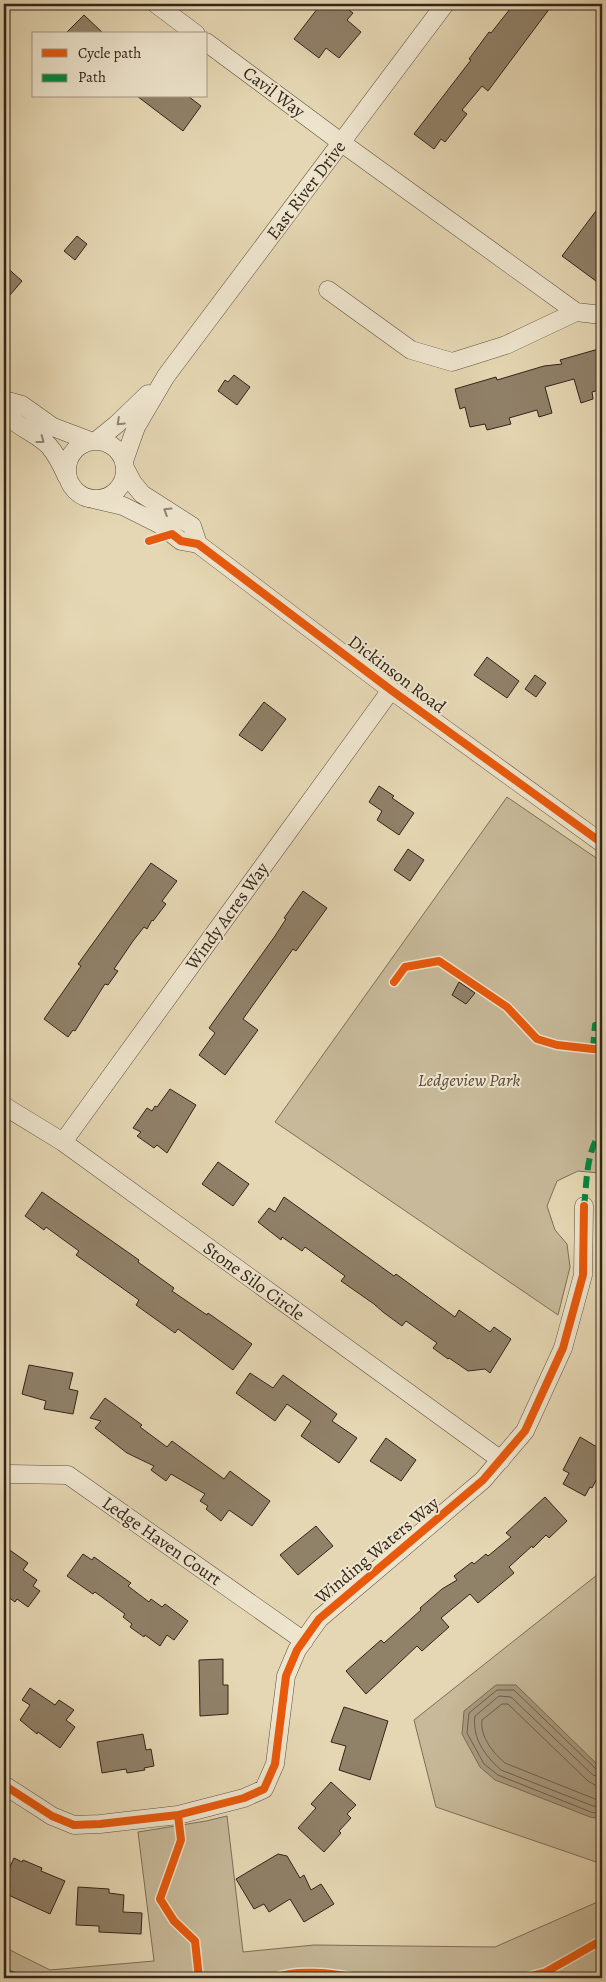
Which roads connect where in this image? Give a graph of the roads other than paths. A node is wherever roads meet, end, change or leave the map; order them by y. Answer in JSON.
{"nodes":[{"id":1,"x":156,"y":4,"type":"edge"},
{"id":2,"x":445,"y":4,"type":"edge"},
{"id":3,"x":193,"y":32,"type":"edge"},
{"id":4,"x":208,"y":43,"type":"edge"},
{"id":5,"x":342,"y":143,"type":"junction"},
{"id":6,"x":328,"y":290,"type":"dead end"},
{"id":7,"x":576,"y":312,"type":"junction"},
{"id":8,"x":602,"y":315,"type":"edge"},
{"id":9,"x":166,"y":376,"type":"junction"},
{"id":10,"x":4,"y":400,"type":"edge"},
{"id":11,"x":4,"y":410,"type":"edge"},
{"id":12,"x":93,"y":441,"type":"junction"},
{"id":13,"x":125,"y":465,"type":"junction"},
{"id":14,"x":70,"y":482,"type":"junction"},
{"id":15,"x":93,"y":499,"type":"junction"},
{"id":16,"x":198,"y":544,"type":"junction"},
{"id":17,"x":391,"y":690,"type":"junction"},
{"id":18,"x":602,"y":843,"type":"edge"},
{"id":19,"x":4,"y":1106,"type":"edge"},
{"id":20,"x":63,"y":1142,"type":"junction"},
{"id":21,"x":584,"y":1206,"type":"dead end"},
{"id":22,"x":500,"y":1460,"type":"junction"},
{"id":23,"x":9,"y":1474,"type":"dead end"},
{"id":24,"x":304,"y":1640,"type":"junction"},
{"id":25,"x":4,"y":1785,"type":"edge"}],
"edges":[{"from":1,"to":3,"type":"street"},
{"from":2,"to":5,"type":"street","name":"East River Drive"},
{"from":4,"to":5,"type":"street","name":"Cavil Way"},
{"from":5,"to":7,"type":"street","name":"Cavil Way"},
{"from":5,"to":9,"type":"street","name":"East River Drive"},
{"from":6,"to":7,"type":"street"},
{"from":7,"to":8,"type":"street"},
{"from":9,"to":12,"type":"street","name":"East River Drive","one_way":true},
{"from":9,"to":13,"type":"street","name":"East River Drive"},
{"from":10,"to":12,"type":"street"},
{"from":11,"to":14,"type":"street","one_way":true},
{"from":12,"to":13,"type":"street"},
{"from":12,"to":14,"type":"street"},
{"from":13,"to":15,"type":"street"},
{"from":16,"to":13,"type":"street","name":"Dickinson Road","one_way":true},
{"from":14,"to":15,"type":"street"},
{"from":15,"to":16,"type":"street","name":"Dickinson Road"},
{"from":16,"to":17,"type":"street","name":"Dickinson Road"},
{"from":17,"to":18,"type":"street","name":"Dickinson Road"},
{"from":17,"to":20,"type":"street","name":"Windy Acres Way"},
{"from":19,"to":20,"type":"street","name":"Stone Silo Circle"},
{"from":20,"to":22,"type":"street","name":"Stone Silo Circle"},
{"from":21,"to":22,"type":"street","name":"Winding Waters Way"},
{"from":22,"to":24,"type":"street","name":"Winding Waters Way"},
{"from":23,"to":24,"type":"street","name":"Ledge Haven Court"},
{"from":24,"to":25,"type":"street","name":"Winding Waters Way"}]}
